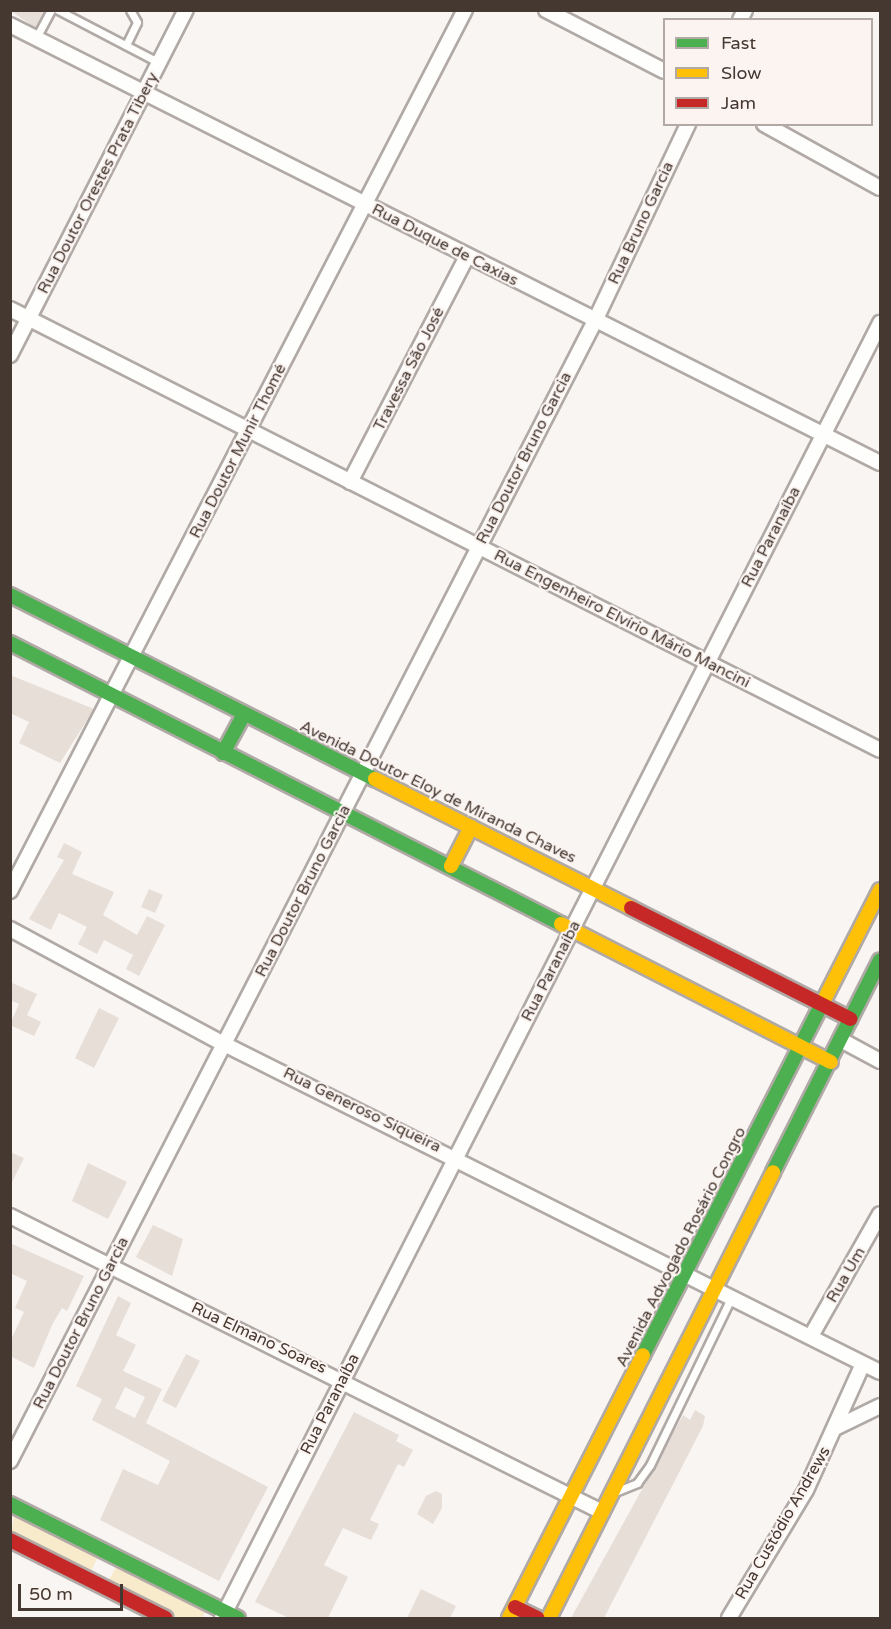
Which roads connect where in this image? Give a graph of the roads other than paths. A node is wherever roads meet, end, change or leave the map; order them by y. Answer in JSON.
{"nodes":[{"id":1,"x":51,"y":10,"type":"edge"},
{"id":2,"x":58,"y":10,"type":"edge"},
{"id":3,"x":130,"y":10,"type":"edge"},
{"id":4,"x":186,"y":10,"type":"edge"},
{"id":5,"x":465,"y":10,"type":"edge"},
{"id":6,"x":546,"y":10,"type":"edge"},
{"id":7,"x":10,"y":25,"type":"edge"},
{"id":8,"x":36,"y":38,"type":"junction"},
{"id":9,"x":126,"y":45,"type":"junction"},
{"id":10,"x":160,"y":63,"type":"junction"},
{"id":11,"x":663,"y":71,"type":"edge"},
{"id":12,"x":144,"y":92,"type":"junction"},
{"id":13,"x":687,"y":126,"type":"edge"},
{"id":14,"x":768,"y":126,"type":"edge"},
{"id":15,"x":880,"y":188,"type":"edge"},
{"id":16,"x":365,"y":204,"type":"junction"},
{"id":17,"x":467,"y":256,"type":"junction"},
{"id":18,"x":10,"y":309,"type":"edge"},
{"id":19,"x":29,"y":319,"type":"junction"},
{"id":20,"x":595,"y":321,"type":"junction"},
{"id":21,"x":880,"y":323,"type":"edge"},
{"id":22,"x":10,"y":355,"type":"edge"},
{"id":23,"x":249,"y":430,"type":"junction"},
{"id":24,"x":824,"y":434,"type":"junction"},
{"id":25,"x":880,"y":463,"type":"edge"},
{"id":26,"x":350,"y":482,"type":"junction"},
{"id":27,"x":479,"y":547,"type":"junction"},
{"id":28,"x":13,"y":602,"type":"edge"},
{"id":29,"x":10,"y":643,"type":"edge"},
{"id":30,"x":132,"y":655,"type":"junction"},
{"id":31,"x":708,"y":663,"type":"junction"},
{"id":32,"x":112,"y":695,"type":"junction"},
{"id":33,"x":243,"y":716,"type":"junction"},
{"id":34,"x":880,"y":750,"type":"edge"},
{"id":35,"x":223,"y":753,"type":"junction"},
{"id":36,"x":362,"y":774,"type":"junction"},
{"id":37,"x":342,"y":813,"type":"junction"},
{"id":38,"x":471,"y":827,"type":"junction"},
{"id":39,"x":452,"y":866,"type":"junction"},
{"id":40,"x":594,"y":886,"type":"junction"},
{"id":41,"x":10,"y":891,"type":"edge"},
{"id":42,"x":880,"y":891,"type":"edge"},
{"id":43,"x":10,"y":929,"type":"edge"},
{"id":44,"x":571,"y":930,"type":"junction"},
{"id":45,"x":880,"y":960,"type":"edge"},
{"id":46,"x":822,"y":1005,"type":"junction"},
{"id":47,"x":851,"y":1019,"type":"junction"},
{"id":48,"x":842,"y":1041,"type":"junction"},
{"id":49,"x":224,"y":1044,"type":"junction"},
{"id":50,"x":801,"y":1046,"type":"junction"},
{"id":51,"x":880,"y":1061,"type":"edge"},
{"id":52,"x":831,"y":1062,"type":"junction"},
{"id":53,"x":747,"y":1153,"type":"junction"},
{"id":54,"x":457,"y":1156,"type":"junction"},
{"id":55,"x":774,"y":1169,"type":"junction"},
{"id":56,"x":880,"y":1214,"type":"edge"},
{"id":57,"x":10,"y":1216,"type":"edge"},
{"id":58,"x":109,"y":1268,"type":"junction"},
{"id":59,"x":686,"y":1272,"type":"junction"},
{"id":60,"x":716,"y":1288,"type":"junction"},
{"id":61,"x":732,"y":1296,"type":"junction"},
{"id":62,"x":811,"y":1336,"type":"junction"},
{"id":63,"x":863,"y":1364,"type":"junction"},
{"id":64,"x":880,"y":1372,"type":"edge"},
{"id":65,"x":343,"y":1378,"type":"junction"},
{"id":66,"x":642,"y":1394,"type":"junction"},
{"id":67,"x":880,"y":1406,"type":"edge"},
{"id":68,"x":837,"y":1427,"type":"junction"},
{"id":69,"x":10,"y":1461,"type":"edge"},
{"id":70,"x":612,"y":1493,"type":"junction"},
{"id":71,"x":572,"y":1497,"type":"junction"},
{"id":72,"x":10,"y":1504,"type":"edge"},
{"id":73,"x":602,"y":1512,"type":"junction"},
{"id":74,"x":10,"y":1540,"type":"edge"},
{"id":75,"x":113,"y":1555,"type":"junction"},
{"id":76,"x":97,"y":1584,"type":"junction"},
{"id":77,"x":512,"y":1613,"type":"edge"},
{"id":78,"x":223,"y":1615,"type":"edge"},
{"id":79,"x":166,"y":1618,"type":"edge"},
{"id":80,"x":238,"y":1618,"type":"edge"},
{"id":81,"x":538,"y":1618,"type":"edge"},
{"id":82,"x":549,"y":1618,"type":"edge"},
{"id":83,"x":729,"y":1618,"type":"edge"}],
"edges":[{"from":1,"to":8,"type":"lane"},
{"from":2,"to":9,"type":"lane"},
{"from":3,"to":9,"type":"lane"},
{"from":4,"to":10,"type":"street","name":"Rua Doutor Orestes Prata Tibery"},
{"from":5,"to":16,"type":"street","name":"Rua Doutor Munir Thomé"},
{"from":6,"to":11,"type":"street"},
{"from":7,"to":8,"type":"street","name":"Rua Duque de Caxias"},
{"from":8,"to":12,"type":"street","name":"Rua Duque de Caxias"},
{"from":9,"to":10,"type":"lane"},
{"from":10,"to":12,"type":"street","name":"Rua Doutor Orestes Prata Tibery"},
{"from":12,"to":16,"type":"street","name":"Rua Duque de Caxias"},
{"from":12,"to":19,"type":"street","name":"Rua Doutor Orestes Prata Tibery"},
{"from":13,"to":20,"type":"street","name":"Rua Bruno Garcia"},
{"from":14,"to":15,"type":"street"},
{"from":16,"to":17,"type":"street","name":"Rua Duque de Caxias"},
{"from":16,"to":23,"type":"street","name":"Rua Doutor Munir Thomé"},
{"from":17,"to":20,"type":"street","name":"Rua Duque de Caxias"},
{"from":17,"to":26,"type":"street","name":"Travessa São José"},
{"from":18,"to":19,"type":"street","name":"Rua Engenheiro Elvírio Mário Mancini"},
{"from":19,"to":22,"type":"street","name":"Rua Doutor Orestes Prata Tibery"},
{"from":19,"to":23,"type":"street","name":"Rua Engenheiro Elvírio Mário Mancini"},
{"from":20,"to":24,"type":"street","name":"Rua Duque de Caxias"},
{"from":20,"to":27,"type":"street","name":"Rua Doutor Bruno Garcia"},
{"from":21,"to":24,"type":"street","name":"Rua Paranaíba"},
{"from":23,"to":26,"type":"street","name":"Rua Engenheiro Elvírio Mário Mancini"},
{"from":23,"to":30,"type":"street","name":"Rua Doutor Munir Thomé"},
{"from":24,"to":25,"type":"street","name":"Rua Duque de Caxias"},
{"from":24,"to":31,"type":"street","name":"Rua Paranaíba"},
{"from":26,"to":27,"type":"street","name":"Rua Engenheiro Elvírio Mário Mancini"},
{"from":27,"to":31,"type":"street","name":"Rua Engenheiro Elvírio Mário Mancini"},
{"from":27,"to":36,"type":"street","name":"Rua Doutor Bruno Garcia"},
{"from":28,"to":30,"type":"main road","name":"Avenida Doutor Eloy de Miranda Chaves"},
{"from":29,"to":32,"type":"main road"},
{"from":30,"to":32,"type":"street","name":"Rua Doutor Munir Thomé"},
{"from":30,"to":33,"type":"main road","name":"Avenida Doutor Eloy de Miranda Chaves"},
{"from":31,"to":34,"type":"street","name":"Rua Engenheiro Elvírio Mário Mancini"},
{"from":31,"to":40,"type":"street","name":"Rua Paranaíba"},
{"from":32,"to":35,"type":"main road"},
{"from":32,"to":41,"type":"street","name":"Rua Doutor Munir Thomé"},
{"from":33,"to":35,"type":"main road"},
{"from":33,"to":36,"type":"main road","name":"Avenida Doutor Eloy de Miranda Chaves"},
{"from":35,"to":37,"type":"main road"},
{"from":36,"to":37,"type":"street","name":"Rua Doutor Bruno Garcia"},
{"from":36,"to":38,"type":"main road","name":"Avenida Doutor Eloy de Miranda Chaves"},
{"from":37,"to":39,"type":"main road"},
{"from":37,"to":49,"type":"street","name":"Rua Doutor Bruno Garcia"},
{"from":38,"to":39,"type":"main road"},
{"from":38,"to":40,"type":"main road","name":"Avenida Doutor Eloy de Miranda Chaves"},
{"from":39,"to":44,"type":"main road"},
{"from":40,"to":44,"type":"street","name":"Rua Paranaíba"},
{"from":40,"to":46,"type":"main road","name":"Avenida Doutor Eloy de Miranda Chaves"},
{"from":42,"to":46,"type":"main road","name":"Avenida Advogado Rosário Congro"},
{"from":43,"to":49,"type":"street","name":"Rua Generoso Siqueira"},
{"from":44,"to":50,"type":"main road"},
{"from":44,"to":54,"type":"street","name":"Rua Paranaíba"},
{"from":45,"to":47,"type":"main road","name":"Avenida Advogado Rosário Congro"},
{"from":46,"to":47,"type":"main road","name":"Avenida Doutor Eloy de Miranda Chaves"},
{"from":46,"to":50,"type":"main road","name":"Avenida Advogado Rosário Congro"},
{"from":47,"to":48,"type":"main road","name":"Avenida Advogado Rosário Congro"},
{"from":48,"to":51,"type":"street"},
{"from":48,"to":52,"type":"main road","name":"Avenida Advogado Rosário Congro"},
{"from":49,"to":54,"type":"street","name":"Rua Generoso Siqueira"},
{"from":49,"to":58,"type":"street","name":"Rua Doutor Bruno Garcia"},
{"from":50,"to":52,"type":"main road"},
{"from":50,"to":53,"type":"main road","name":"Avenida Advogado Rosário Congro"},
{"from":52,"to":55,"type":"main road","name":"Avenida Advogado Rosário Congro"},
{"from":53,"to":55,"type":"main road"},
{"from":53,"to":59,"type":"main road","name":"Avenida Advogado Rosário Congro"},
{"from":54,"to":59,"type":"street","name":"Rua Generoso Siqueira"},
{"from":54,"to":65,"type":"street","name":"Rua Paranaíba"},
{"from":55,"to":60,"type":"main road","name":"Avenida Advogado Rosário Congro"},
{"from":56,"to":62,"type":"street","name":"Rua Um"},
{"from":57,"to":58,"type":"street","name":"Rua Elmano Soares"},
{"from":58,"to":65,"type":"street","name":"Rua Elmano Soares"},
{"from":58,"to":69,"type":"street","name":"Rua Doutor Bruno Garcia"},
{"from":59,"to":60,"type":"street","name":"Rua Generoso Siqueira"},
{"from":59,"to":66,"type":"main road","name":"Avenida Advogado Rosário Congro"},
{"from":60,"to":61,"type":"street","name":"Rua Generoso Siqueira"},
{"from":60,"to":66,"type":"main road","name":"Avenida Advogado Rosário Congro"},
{"from":61,"to":62,"type":"street","name":"Rua Generoso Siqueira"},
{"from":61,"to":70,"type":"lane"},
{"from":62,"to":63,"type":"street","name":"Rua Generoso Siqueira"},
{"from":63,"to":64,"type":"street","name":"Rua Generoso Siqueira"},
{"from":63,"to":68,"type":"street","name":"Rua Custódio Andrews"},
{"from":65,"to":71,"type":"street","name":"Rua Elmano Soares"},
{"from":65,"to":78,"type":"street","name":"Rua Paranaíba"},
{"from":66,"to":70,"type":"main road","name":"Avenida Advogado Rosário Congro"},
{"from":66,"to":71,"type":"main road","name":"Avenida Advogado Rosário Congro"},
{"from":67,"to":68,"type":"street","name":"Rua Custódio Andrews"},
{"from":68,"to":83,"type":"street","name":"Rua Custódio Andrews"},
{"from":70,"to":73,"type":"main road","name":"Avenida Advogado Rosário Congro"},
{"from":71,"to":73,"type":"street","name":"Rua Elmano Soares"},
{"from":71,"to":77,"type":"main road","name":"Avenida Advogado Rosário Congro"},
{"from":72,"to":75,"type":"main road"},
{"from":73,"to":82,"type":"main road","name":"Avenida Advogado Rosário Congro"},
{"from":74,"to":76,"type":"main road"},
{"from":75,"to":76,"type":"main road"},
{"from":75,"to":78,"type":"main road"},
{"from":76,"to":79,"type":"main road"},
{"from":77,"to":81,"type":"main road"},
{"from":78,"to":80,"type":"main road"}]}
